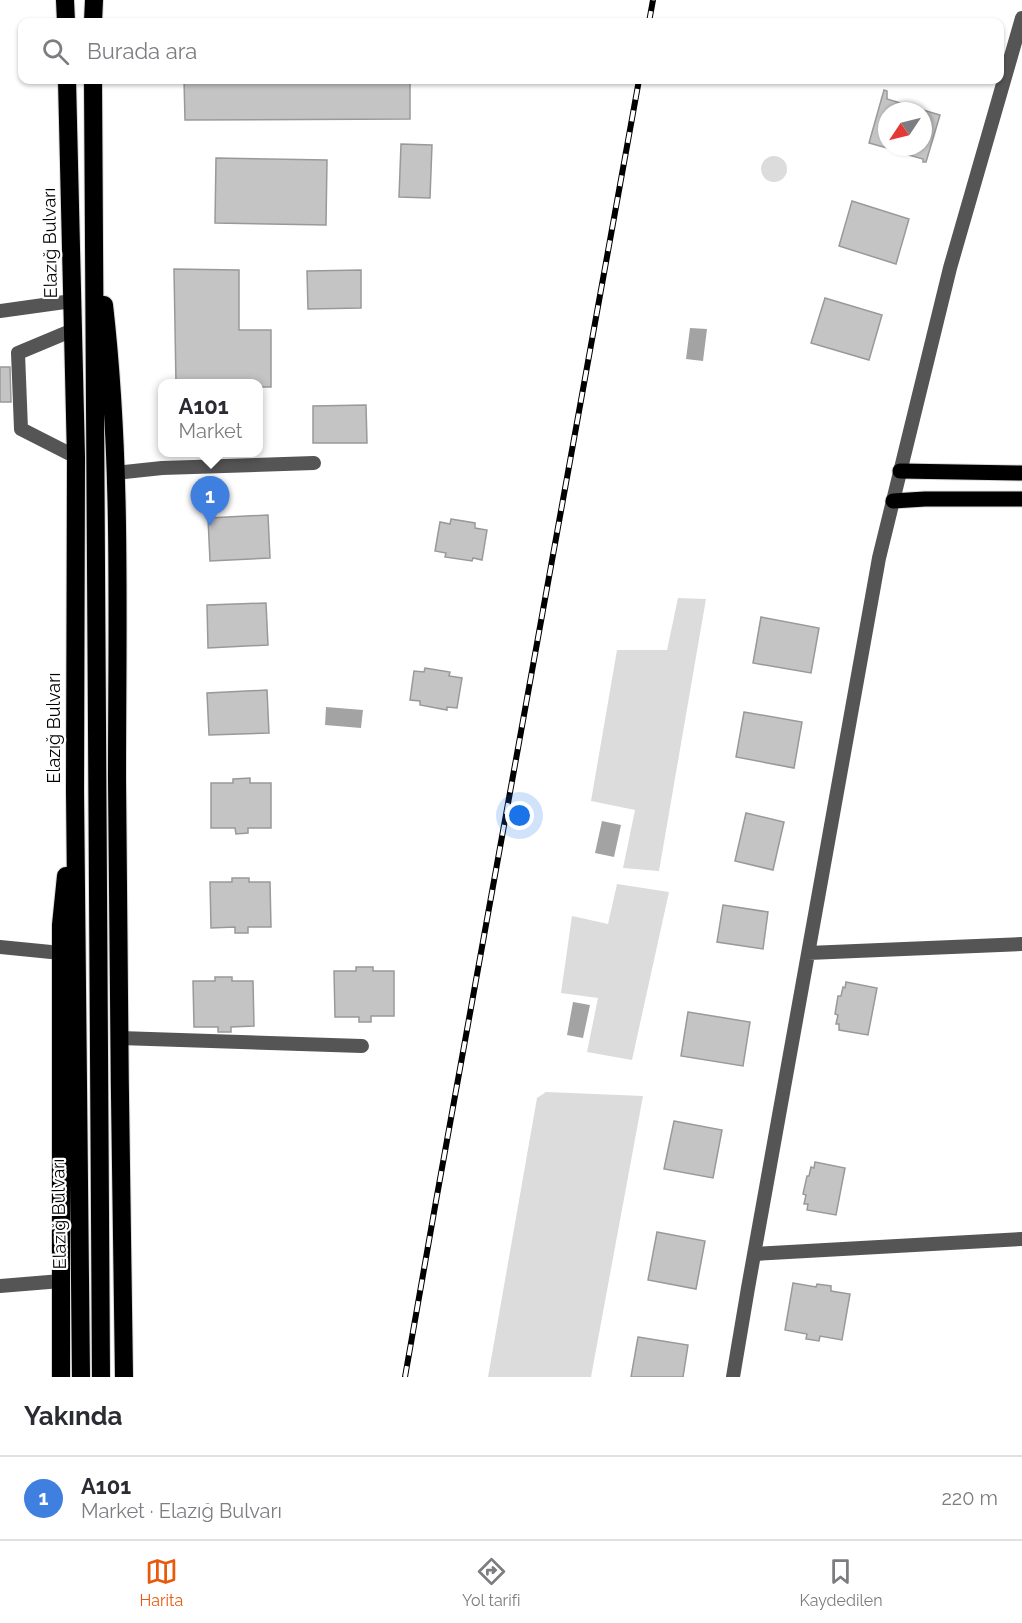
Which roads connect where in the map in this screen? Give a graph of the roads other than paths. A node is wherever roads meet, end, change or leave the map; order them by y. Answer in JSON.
{"nodes":[{"id":1,"x":65,"y":0,"type":"edge"},
{"id":2,"x":94,"y":0,"type":"edge"},
{"id":3,"x":66,"y":18,"type":"edge"},
{"id":4,"x":93,"y":18,"type":"edge"},
{"id":5,"x":1022,"y":18,"type":"edge"},
{"id":6,"x":1017,"y":55,"type":"edge"},
{"id":7,"x":67,"y":84,"type":"edge"},
{"id":8,"x":93,"y":84,"type":"edge"},
{"id":9,"x":94,"y":211,"type":"junction"},
{"id":10,"x":72,"y":301,"type":"junction"},
{"id":11,"x":0,"y":311,"type":"edge"},
{"id":12,"x":73,"y":330,"type":"junction"},
{"id":13,"x":76,"y":457,"type":"junction"},
{"id":14,"x":314,"y":463,"type":"dead end"},
{"id":15,"x":900,"y":471,"type":"junction"},
{"id":16,"x":115,"y":473,"type":"junction"},
{"id":17,"x":1022,"y":473,"type":"edge"},
{"id":18,"x":1022,"y":499,"type":"edge"},
{"id":19,"x":893,"y":501,"type":"junction"},
{"id":20,"x":75,"y":791,"type":"junction"},
{"id":21,"x":1022,"y":944,"type":"edge"},
{"id":22,"x":0,"y":947,"type":"edge"},
{"id":23,"x":61,"y":952,"type":"junction"},
{"id":24,"x":808,"y":953,"type":"junction"},
{"id":25,"x":120,"y":1038,"type":"junction"},
{"id":26,"x":362,"y":1046,"type":"dead end"},
{"id":27,"x":1022,"y":1239,"type":"edge"},
{"id":28,"x":754,"y":1254,"type":"junction"},
{"id":29,"x":61,"y":1281,"type":"junction"},
{"id":30,"x":0,"y":1286,"type":"edge"},
{"id":31,"x":61,"y":1377,"type":"edge"},
{"id":32,"x":81,"y":1377,"type":"edge"},
{"id":33,"x":101,"y":1377,"type":"edge"},
{"id":34,"x":124,"y":1377,"type":"edge"},
{"id":35,"x":733,"y":1377,"type":"edge"}],
"edges":[{"from":1,"to":3,"type":"highway"},
{"from":2,"to":4,"type":"highway"},
{"from":5,"to":6,"type":"street"},
{"from":6,"to":15,"type":"street"},
{"from":7,"to":10,"type":"highway","name":"Elazığ Bulvarı"},
{"from":8,"to":9,"type":"highway"},
{"from":9,"to":16,"type":"highway"},
{"from":9,"to":33,"type":"highway"},
{"from":10,"to":11,"type":"street"},
{"from":10,"to":12,"type":"highway","name":"Elazığ Bulvarı"},
{"from":12,"to":13,"type":"highway","name":"Elazığ Bulvarı"},
{"from":12,"to":13,"type":"street"},
{"from":13,"to":20,"type":"highway","name":"Elazığ Bulvarı"},
{"from":14,"to":16,"type":"street"},
{"from":15,"to":17,"type":"main road"},
{"from":15,"to":19,"type":"street"},
{"from":16,"to":25,"type":"highway"},
{"from":18,"to":19,"type":"main road"},
{"from":19,"to":24,"type":"street"},
{"from":20,"to":23,"type":"highway"},
{"from":20,"to":32,"type":"highway","name":"Elazığ Bulvarı"},
{"from":21,"to":24,"type":"street"},
{"from":22,"to":23,"type":"street"},
{"from":23,"to":29,"type":"highway"},
{"from":24,"to":28,"type":"street"},
{"from":25,"to":26,"type":"street"},
{"from":25,"to":34,"type":"highway"},
{"from":27,"to":28,"type":"street"},
{"from":28,"to":35,"type":"street"},
{"from":29,"to":30,"type":"street"},
{"from":29,"to":31,"type":"highway"}]}
